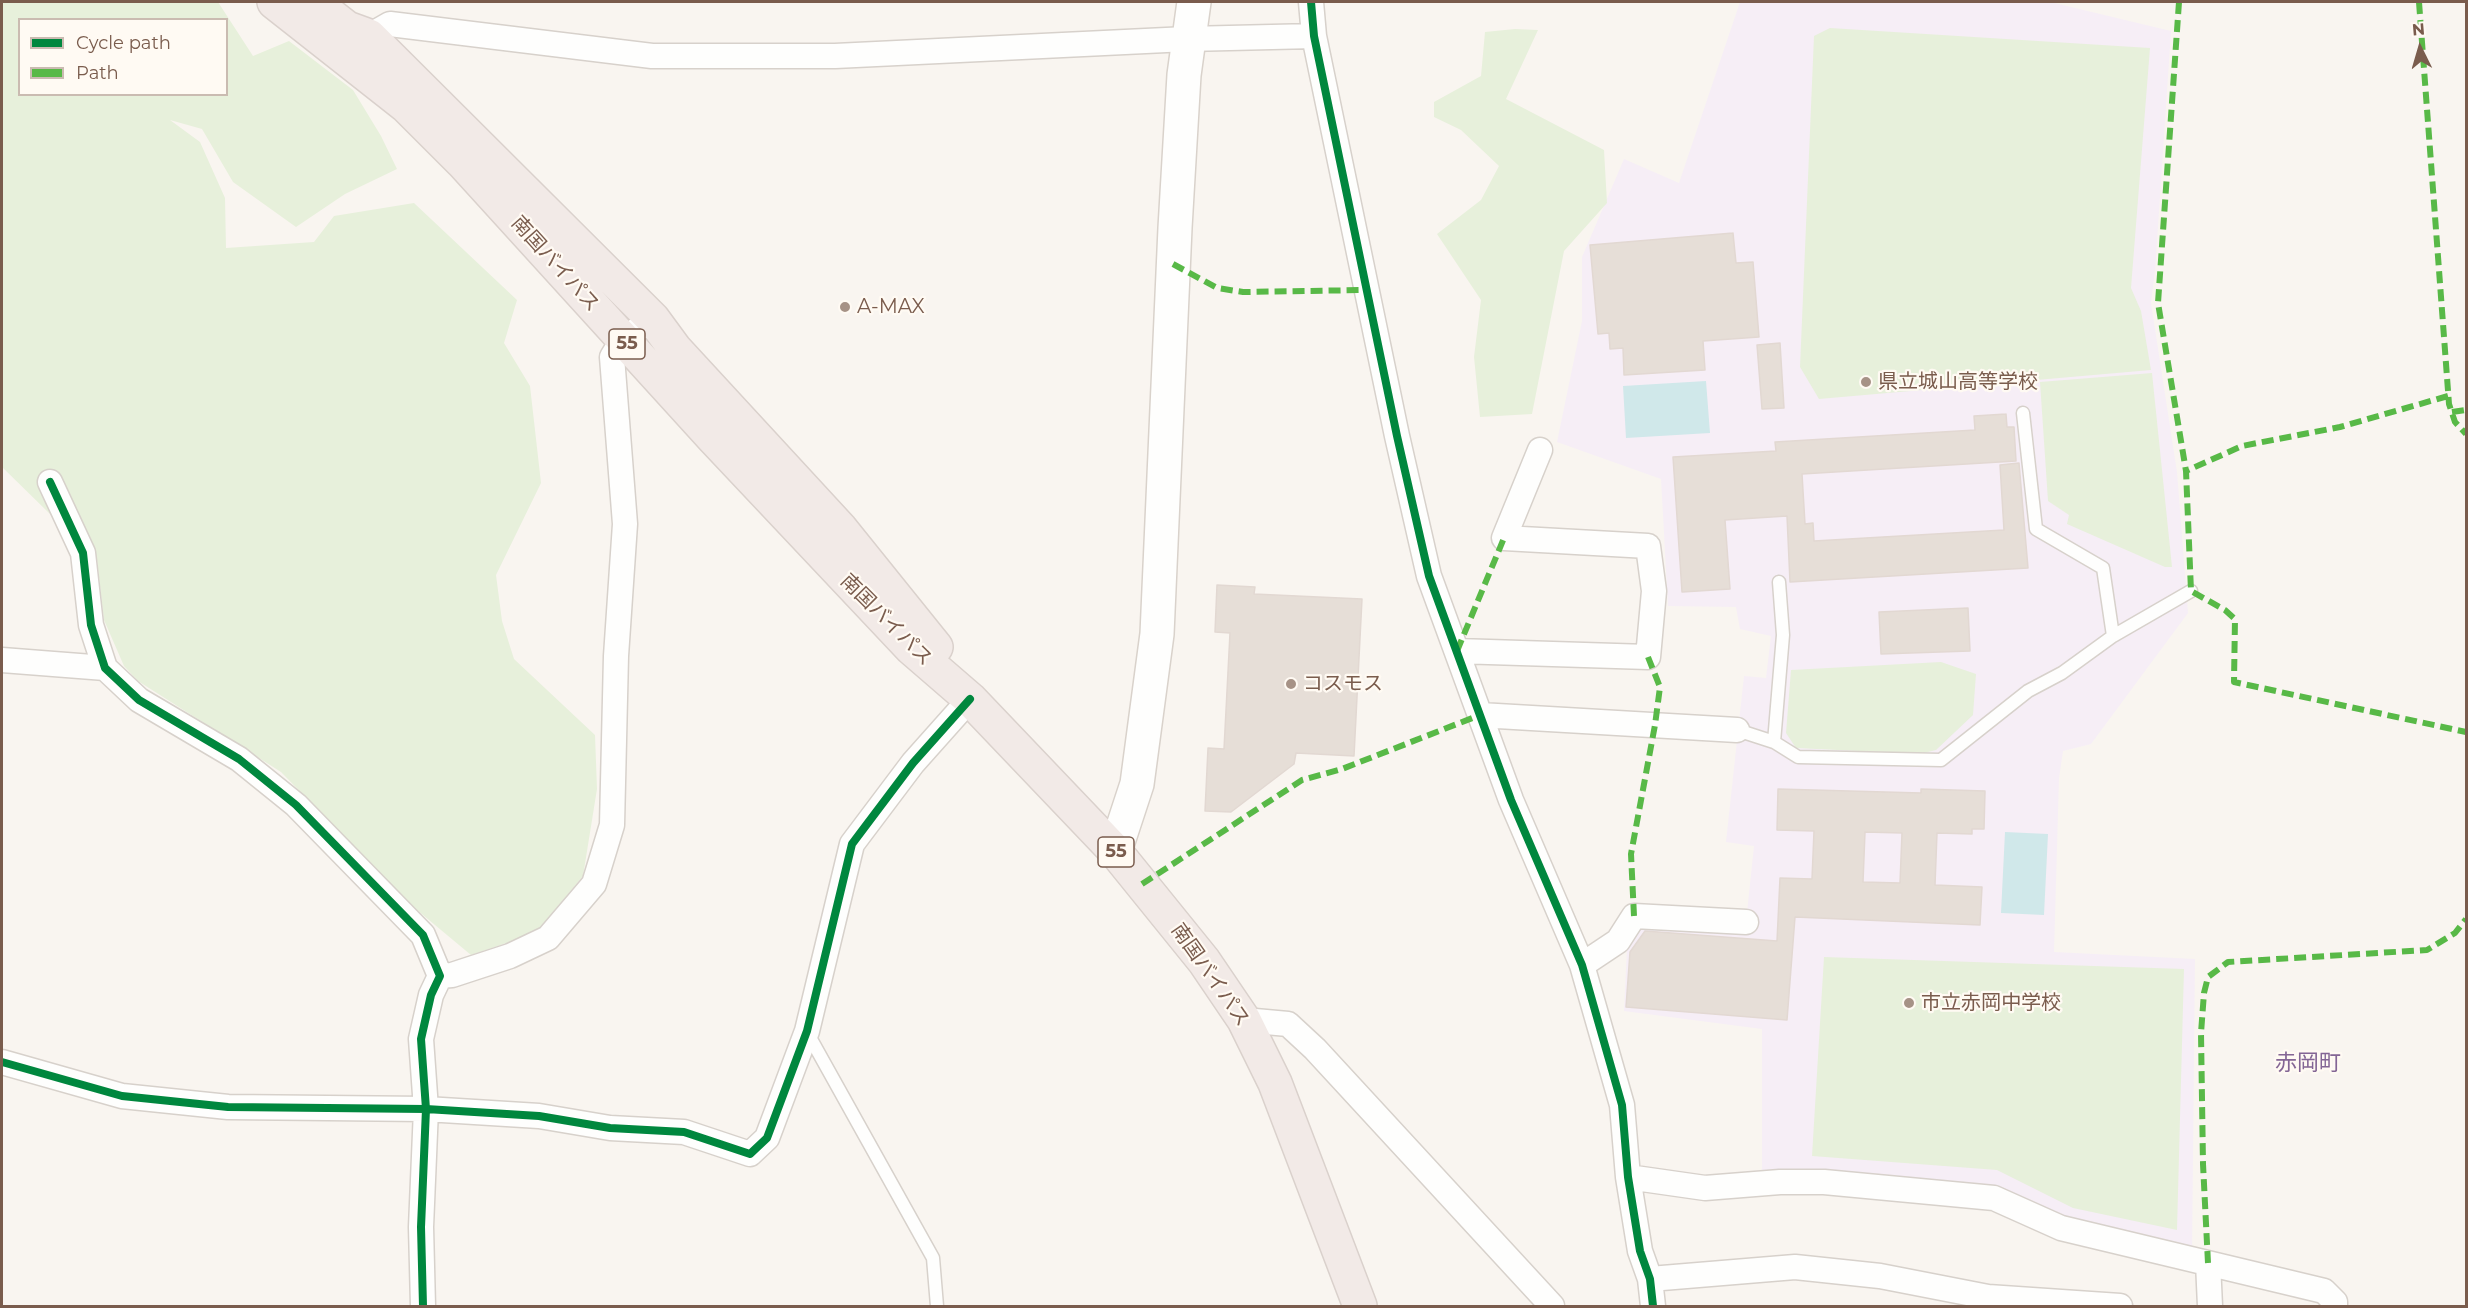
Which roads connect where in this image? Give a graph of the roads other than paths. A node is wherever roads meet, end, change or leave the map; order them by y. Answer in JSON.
{"nodes":[{"id":1,"x":274,"y":2,"type":"edge"},
{"id":2,"x":314,"y":2,"type":"edge"},
{"id":3,"x":1194,"y":2,"type":"edge"},
{"id":4,"x":1311,"y":2,"type":"edge"},
{"id":5,"x":1314,"y":36,"type":"junction"},
{"id":6,"x":1188,"y":39,"type":"junction"},
{"id":7,"x":358,"y":47,"type":"junction"},
{"id":8,"x":653,"y":319,"type":"junction"},
{"id":9,"x":623,"y":339,"type":"junction"},
{"id":10,"x":2023,"y":412,"type":"dead end"},
{"id":11,"x":1540,"y":450,"type":"dead end"},
{"id":12,"x":50,"y":482,"type":"dead end"},
{"id":13,"x":1779,"y":582,"type":"dead end"},
{"id":14,"x":2191,"y":591,"type":"dead end"},
{"id":15,"x":2113,"y":636,"type":"junction"},
{"id":16,"x":1457,"y":651,"type":"junction"},
{"id":17,"x":2,"y":660,"type":"edge"},
{"id":18,"x":105,"y":668,"type":"junction"},
{"id":19,"x":970,"y":699,"type":"junction"},
{"id":20,"x":1480,"y":715,"type":"junction"},
{"id":21,"x":1737,"y":730,"type":"joint"},
{"id":22,"x":1774,"y":742,"type":"junction"},
{"id":23,"x":1115,"y":851,"type":"junction"},
{"id":24,"x":1746,"y":922,"type":"dead end"},
{"id":25,"x":1582,"y":965,"type":"junction"},
{"id":26,"x":440,"y":976,"type":"junction"},
{"id":27,"x":1244,"y":1020,"type":"junction"},
{"id":28,"x":807,"y":1031,"type":"junction"},
{"id":29,"x":2,"y":1062,"type":"edge"},
{"id":30,"x":426,"y":1109,"type":"junction"},
{"id":31,"x":1628,"y":1177,"type":"junction"},
{"id":32,"x":2208,"y":1263,"type":"junction"},
{"id":33,"x":1650,"y":1279,"type":"junction"},
{"id":34,"x":423,"y":1306,"type":"edge"},
{"id":35,"x":937,"y":1306,"type":"edge"},
{"id":36,"x":1360,"y":1306,"type":"edge"},
{"id":37,"x":1552,"y":1306,"type":"edge"},
{"id":38,"x":1653,"y":1306,"type":"edge"},
{"id":39,"x":2120,"y":1306,"type":"edge"},
{"id":40,"x":2210,"y":1306,"type":"edge"},
{"id":41,"x":2335,"y":1306,"type":"edge"}],
"edges":[{"from":1,"to":7,"type":"highway","name":"南国バイパス","number":"55"},
{"from":2,"to":7,"type":"highway","name":"南国バイパス","number":"55"},
{"from":3,"to":6,"type":"street"},
{"from":4,"to":5,"type":"street"},
{"from":5,"to":6,"type":"street"},
{"from":5,"to":16,"type":"street"},
{"from":6,"to":7,"type":"street"},
{"from":6,"to":23,"type":"street"},
{"from":7,"to":8,"type":"highway","name":"南国バイパス","number":"55"},
{"from":7,"to":9,"type":"highway","name":"南国バイパス","number":"55"},
{"from":8,"to":9,"type":"street"},
{"from":8,"to":19,"type":"highway","name":"南国バイパス","number":"55"},
{"from":9,"to":19,"type":"highway","name":"南国バイパス","number":"55"},
{"from":9,"to":26,"type":"street"},
{"from":10,"to":15,"type":"lane"},
{"from":11,"to":16,"type":"street"},
{"from":12,"to":18,"type":"street"},
{"from":13,"to":22,"type":"lane"},
{"from":14,"to":15,"type":"lane"},
{"from":15,"to":22,"type":"lane"},
{"from":16,"to":20,"type":"street"},
{"from":17,"to":18,"type":"street"},
{"from":18,"to":26,"type":"street"},
{"from":19,"to":23,"type":"highway","name":"南国バイパス","number":"55"},
{"from":19,"to":28,"type":"street"},
{"from":20,"to":21,"type":"street"},
{"from":20,"to":25,"type":"street"},
{"from":21,"to":22,"type":"lane"},
{"from":23,"to":27,"type":"highway","name":"南国バイパス","number":"55"},
{"from":24,"to":25,"type":"street"},
{"from":25,"to":31,"type":"street"},
{"from":26,"to":30,"type":"street"},
{"from":27,"to":36,"type":"highway","name":"南国バイパス","number":"55"},
{"from":27,"to":37,"type":"street"},
{"from":28,"to":30,"type":"street"},
{"from":28,"to":35,"type":"lane"},
{"from":29,"to":30,"type":"street"},
{"from":30,"to":34,"type":"street"},
{"from":31,"to":32,"type":"street"},
{"from":31,"to":33,"type":"street"},
{"from":32,"to":40,"type":"street"},
{"from":32,"to":41,"type":"street"},
{"from":33,"to":38,"type":"street"},
{"from":33,"to":39,"type":"street"}]}
